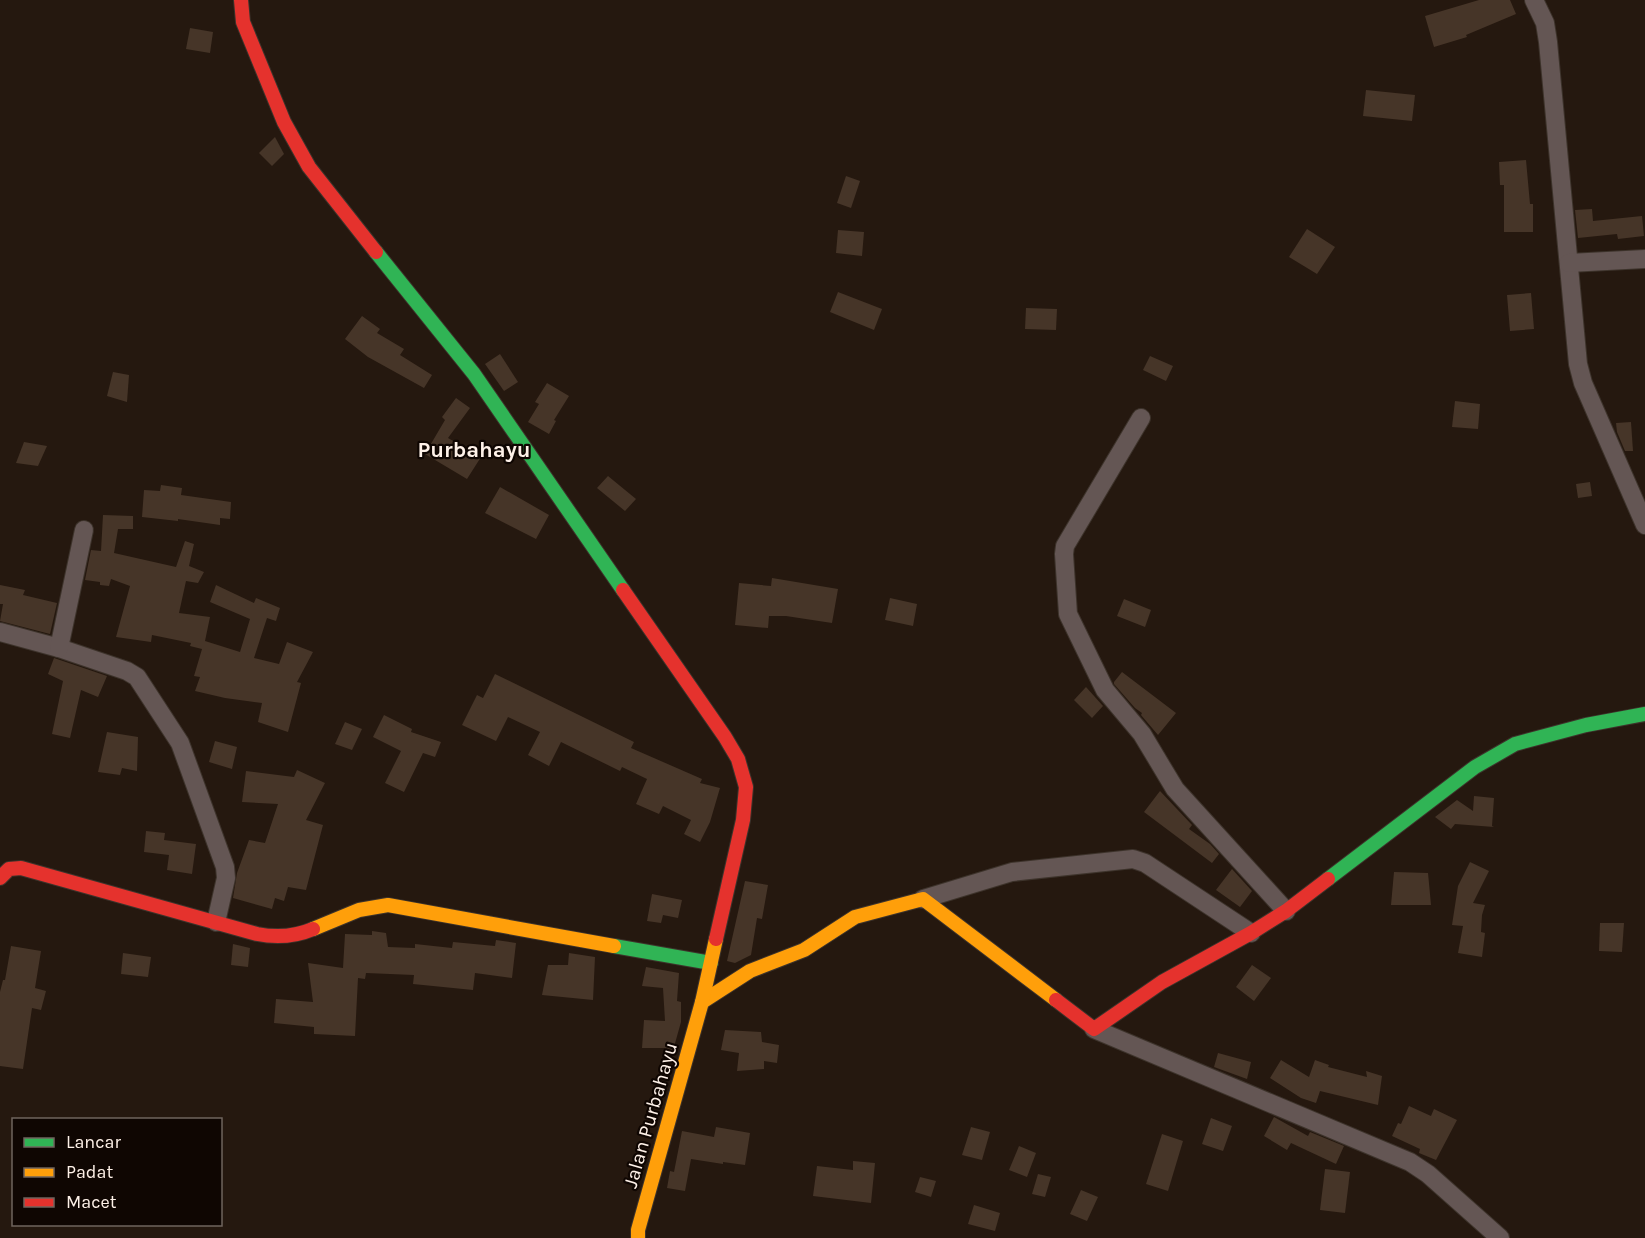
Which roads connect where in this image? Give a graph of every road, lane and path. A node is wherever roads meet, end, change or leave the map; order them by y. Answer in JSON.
{"nodes":[{"id":1,"x":241,"y":0,"type":"edge"},
{"id":2,"x":1534,"y":0,"type":"edge"},
{"id":3,"x":1645,"y":259,"type":"edge"},
{"id":4,"x":1569,"y":263,"type":"junction"},
{"id":5,"x":1140,"y":418,"type":"dead end"},
{"id":6,"x":1645,"y":525,"type":"edge"},
{"id":7,"x":84,"y":530,"type":"dead end"},
{"id":8,"x":0,"y":632,"type":"edge"},
{"id":9,"x":59,"y":648,"type":"junction"},
{"id":10,"x":1645,"y":714,"type":"edge"},
{"id":11,"x":0,"y":878,"type":"edge"},
{"id":12,"x":923,"y":899,"type":"junction"},
{"id":13,"x":1286,"y":911,"type":"junction"},
{"id":14,"x":216,"y":922,"type":"junction"},
{"id":15,"x":1251,"y":933,"type":"junction"},
{"id":16,"x":711,"y":963,"type":"junction"},
{"id":17,"x":702,"y":1002,"type":"junction"},
{"id":18,"x":1094,"y":1029,"type":"junction"},
{"id":19,"x":638,"y":1238,"type":"edge"},
{"id":20,"x":1500,"y":1238,"type":"edge"}],
"edges":[{"from":1,"to":16,"type":"street","name":"Jalan Purbahayu"},
{"from":2,"to":4,"type":"street"},
{"from":3,"to":4,"type":"street"},
{"from":4,"to":6,"type":"street"},
{"from":5,"to":13,"type":"street"},
{"from":7,"to":9,"type":"street"},
{"from":8,"to":9,"type":"street"},
{"from":9,"to":14,"type":"street"},
{"from":10,"to":13,"type":"street"},
{"from":11,"to":14,"type":"street"},
{"from":12,"to":15,"type":"street"},
{"from":12,"to":17,"type":"street"},
{"from":12,"to":18,"type":"street"},
{"from":13,"to":15,"type":"street"},
{"from":14,"to":16,"type":"street"},
{"from":15,"to":18,"type":"street"},
{"from":16,"to":17,"type":"street","name":"Jalan Purbahayu"},
{"from":17,"to":19,"type":"street","name":"Jalan Purbahayu"},
{"from":18,"to":20,"type":"street"}]}
